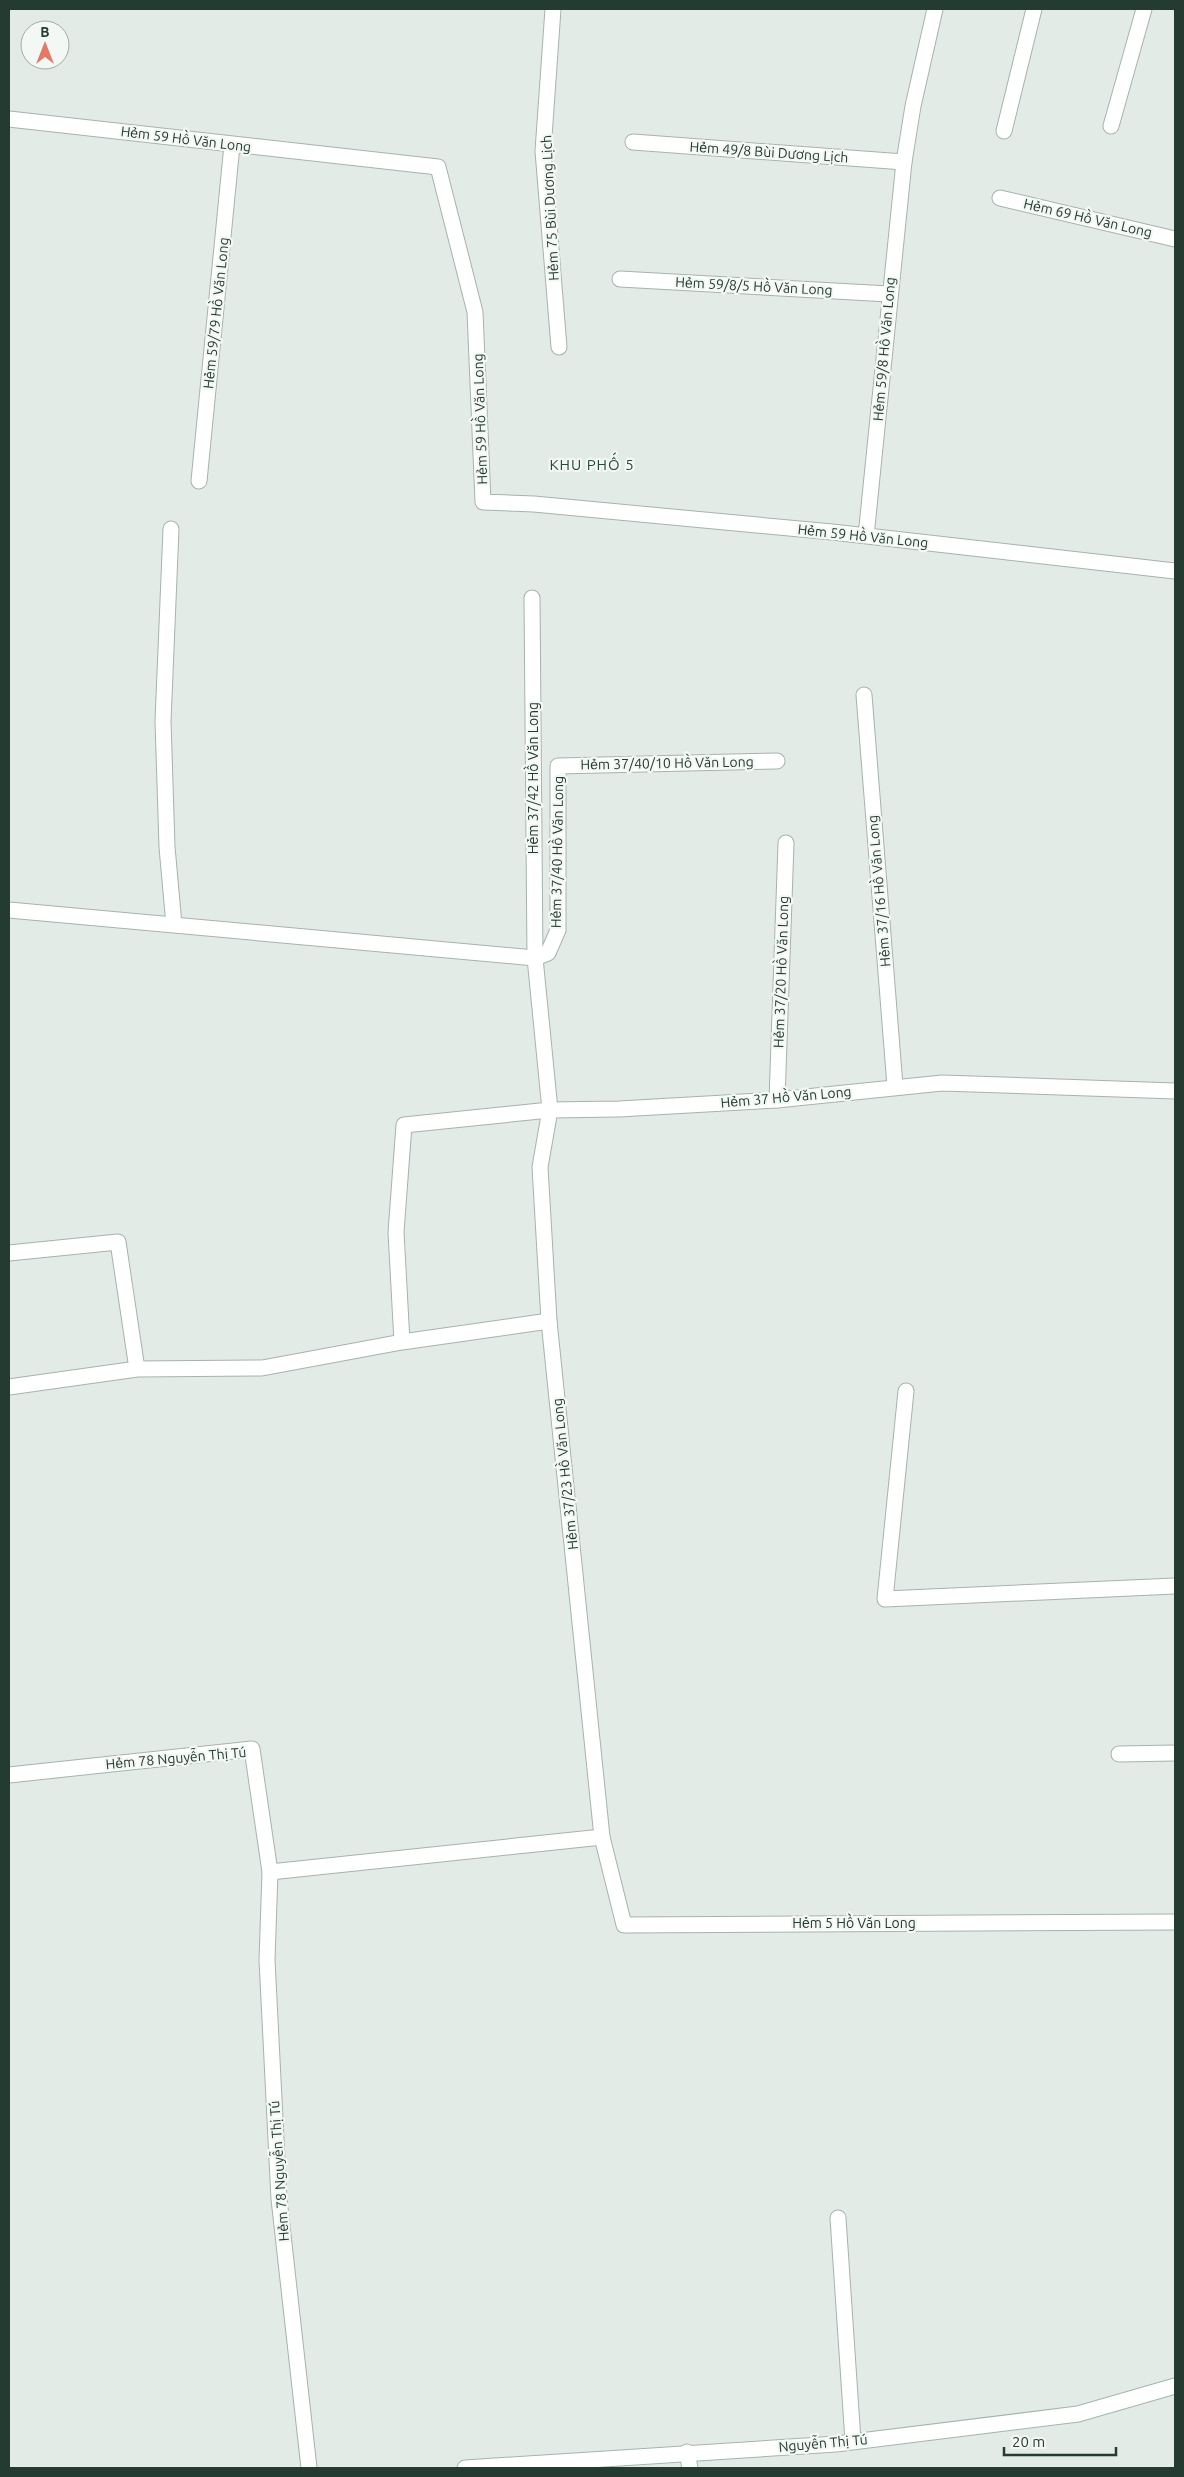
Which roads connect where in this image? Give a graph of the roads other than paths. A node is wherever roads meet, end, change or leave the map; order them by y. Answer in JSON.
{"nodes":[{"id":1,"x":553,"y":9,"type":"edge"},
{"id":2,"x":935,"y":9,"type":"edge"},
{"id":3,"x":1034,"y":9,"type":"edge"},
{"id":4,"x":1144,"y":9,"type":"edge"},
{"id":5,"x":9,"y":119,"type":"edge"},
{"id":6,"x":1111,"y":126,"type":"dead end"},
{"id":7,"x":1004,"y":131,"type":"dead end"},
{"id":8,"x":634,"y":142,"type":"dead end"},
{"id":9,"x":232,"y":145,"type":"junction"},
{"id":10,"x":904,"y":162,"type":"junction"},
{"id":11,"x":1000,"y":198,"type":"dead end"},
{"id":12,"x":1175,"y":238,"type":"edge"},
{"id":13,"x":620,"y":279,"type":"dead end"},
{"id":14,"x":889,"y":294,"type":"junction"},
{"id":15,"x":559,"y":348,"type":"dead end"},
{"id":16,"x":199,"y":481,"type":"dead end"},
{"id":17,"x":171,"y":529,"type":"dead end"},
{"id":18,"x":866,"y":536,"type":"junction"},
{"id":19,"x":1175,"y":571,"type":"edge"},
{"id":20,"x":532,"y":598,"type":"dead end"},
{"id":21,"x":864,"y":695,"type":"dead end"},
{"id":22,"x":777,"y":761,"type":"dead end"},
{"id":23,"x":558,"y":766,"type":"joint"},
{"id":24,"x":786,"y":843,"type":"dead end"},
{"id":25,"x":9,"y":910,"type":"edge"},
{"id":26,"x":174,"y":925,"type":"junction"},
{"id":27,"x":535,"y":958,"type":"junction"},
{"id":28,"x":895,"y":1086,"type":"junction"},
{"id":29,"x":1175,"y":1091,"type":"edge"},
{"id":30,"x":777,"y":1100,"type":"junction"},
{"id":31,"x":550,"y":1110,"type":"junction"},
{"id":32,"x":9,"y":1253,"type":"edge"},
{"id":33,"x":549,"y":1321,"type":"junction"},
{"id":34,"x":402,"y":1342,"type":"junction"},
{"id":35,"x":137,"y":1370,"type":"junction"},
{"id":36,"x":9,"y":1387,"type":"edge"},
{"id":37,"x":906,"y":1391,"type":"dead end"},
{"id":38,"x":1175,"y":1586,"type":"edge"},
{"id":39,"x":1175,"y":1753,"type":"edge"},
{"id":40,"x":1119,"y":1754,"type":"dead end"},
{"id":41,"x":9,"y":1775,"type":"edge"},
{"id":42,"x":602,"y":1837,"type":"junction"},
{"id":43,"x":270,"y":1872,"type":"junction"},
{"id":44,"x":1175,"y":1922,"type":"edge"},
{"id":45,"x":838,"y":2218,"type":"dead end"},
{"id":46,"x":1175,"y":2386,"type":"edge"},
{"id":47,"x":853,"y":2441,"type":"junction"},
{"id":48,"x":687,"y":2452,"type":"junction"},
{"id":49,"x":309,"y":2468,"type":"edge"},
{"id":50,"x":465,"y":2468,"type":"edge"},
{"id":51,"x":690,"y":2468,"type":"edge"}],
"edges":[{"from":1,"to":15,"type":"street","name":"Hẻm 75 Bùi Dương Lịch"},
{"from":2,"to":10,"type":"street","name":"Hẻm 59/8 Hồ Văn Long"},
{"from":3,"to":7,"type":"street"},
{"from":4,"to":6,"type":"street"},
{"from":5,"to":9,"type":"street","name":"Hẻm 59 Hồ Văn Long"},
{"from":8,"to":10,"type":"street","name":"Hẻm 49/8 Bùi Dương Lịch"},
{"from":9,"to":16,"type":"street","name":"Hẻm 59/79 Hồ Văn Long"},
{"from":9,"to":18,"type":"street","name":"Hẻm 59 Hồ Văn Long"},
{"from":10,"to":14,"type":"street","name":"Hẻm 59/8 Hồ Văn Long"},
{"from":11,"to":12,"type":"street","name":"Hẻm 69 Hồ Văn Long"},
{"from":13,"to":14,"type":"street","name":"Hẻm 59/8/5 Hồ Văn Long"},
{"from":14,"to":18,"type":"street","name":"Hẻm 59/8 Hồ Văn Long"},
{"from":17,"to":26,"type":"street"},
{"from":18,"to":19,"type":"street","name":"Hẻm 59 Hồ Văn Long"},
{"from":20,"to":27,"type":"street","name":"Hẻm 37/42 Hồ Văn Long"},
{"from":21,"to":28,"type":"street","name":"Hẻm 37/16 Hồ Văn Long"},
{"from":22,"to":23,"type":"street","name":"Hẻm 37/40/10 Hồ Văn Long"},
{"from":23,"to":27,"type":"street","name":"Hẻm 37/40 Hồ Văn Long"},
{"from":24,"to":30,"type":"street","name":"Hẻm 37/20 Hồ Văn Long"},
{"from":25,"to":26,"type":"street"},
{"from":26,"to":27,"type":"street"},
{"from":27,"to":31,"type":"street"},
{"from":28,"to":29,"type":"street","name":"Hẻm 37 Hồ Văn Long"},
{"from":28,"to":30,"type":"street","name":"Hẻm 37 Hồ Văn Long"},
{"from":30,"to":31,"type":"street","name":"Hẻm 37 Hồ Văn Long"},
{"from":31,"to":33,"type":"street","name":"Hẻm 37/23 Hồ Văn Long"},
{"from":31,"to":34,"type":"street","name":"Hẻm 37 Hồ Văn Long"},
{"from":32,"to":35,"type":"street"},
{"from":33,"to":34,"type":"street"},
{"from":33,"to":42,"type":"street","name":"Hẻm 37/23 Hồ Văn Long"},
{"from":34,"to":35,"type":"street"},
{"from":35,"to":36,"type":"street"},
{"from":37,"to":38,"type":"street"},
{"from":39,"to":40,"type":"street"},
{"from":41,"to":43,"type":"street","name":"Hẻm 78 Nguyễn Thị Tú"},
{"from":42,"to":43,"type":"street"},
{"from":42,"to":44,"type":"street","name":"Hẻm 5 Hồ Văn Long"},
{"from":43,"to":49,"type":"street","name":"Hẻm 78 Nguyễn Thị Tú"},
{"from":45,"to":47,"type":"street"},
{"from":46,"to":47,"type":"street","name":"Nguyễn Thị Tú"},
{"from":47,"to":48,"type":"street","name":"Nguyễn Thị Tú"},
{"from":48,"to":50,"type":"street","name":"Nguyễn Thị Tú"},
{"from":48,"to":51,"type":"street"}]}
